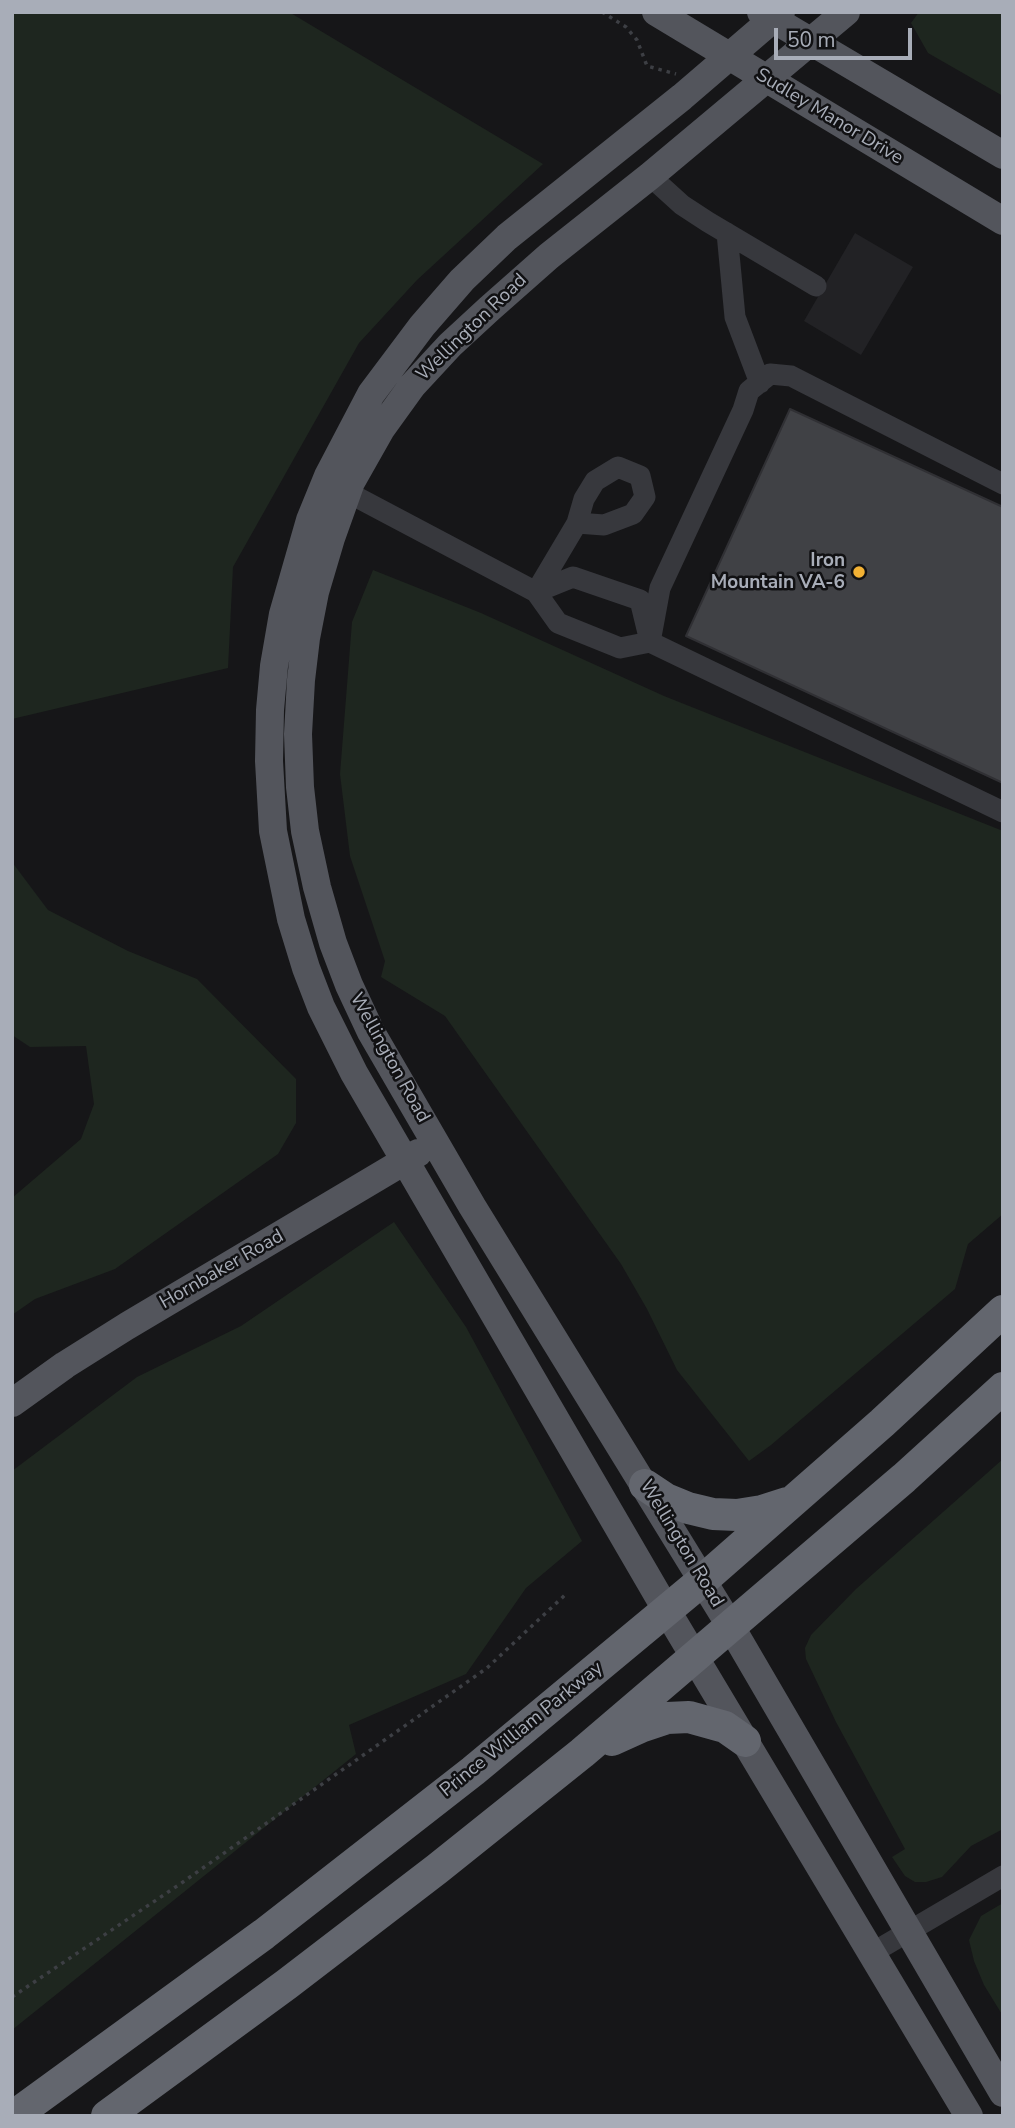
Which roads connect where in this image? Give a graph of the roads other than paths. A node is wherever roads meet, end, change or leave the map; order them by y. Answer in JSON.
{"nodes":[{"id":1,"x":656,"y":12,"type":"edge"},
{"id":2,"x":846,"y":12,"type":"edge"},
{"id":3,"x":771,"y":15,"type":"edge"},
{"id":4,"x":812,"y":41,"type":"junction"},
{"id":5,"x":729,"y":58,"type":"junction"},
{"id":6,"x":766,"y":80,"type":"junction"},
{"id":7,"x":1003,"y":155,"type":"edge"},
{"id":8,"x":650,"y":176,"type":"junction"},
{"id":9,"x":1003,"y":221,"type":"edge"},
{"id":10,"x":727,"y":233,"type":"junction"},
{"id":11,"x":816,"y":286,"type":"dead end"},
{"id":12,"x":760,"y":383,"type":"junction"},
{"id":13,"x":1003,"y":484,"type":"edge"},
{"id":14,"x":347,"y":492,"type":"junction"},
{"id":15,"x":577,"y":523,"type":"dead end"},
{"id":16,"x":536,"y":592,"type":"junction"},
{"id":17,"x":650,"y":642,"type":"junction"},
{"id":18,"x":1003,"y":812,"type":"edge"},
{"id":19,"x":435,"y":1141,"type":"junction"},
{"id":20,"x":405,"y":1163,"type":"junction"},
{"id":21,"x":1003,"y":1311,"type":"edge"},
{"id":22,"x":1003,"y":1388,"type":"edge"},
{"id":23,"x":12,"y":1403,"type":"edge"},
{"id":24,"x":645,"y":1486,"type":"junction"},
{"id":25,"x":795,"y":1499,"type":"junction"},
{"id":26,"x":703,"y":1580,"type":"junction"},
{"id":27,"x":667,"y":1611,"type":"junction"},
{"id":28,"x":731,"y":1627,"type":"junction"},
{"id":29,"x":695,"y":1658,"type":"junction"},
{"id":30,"x":745,"y":1741,"type":"junction"},
{"id":31,"x":582,"y":1754,"type":"junction"},
{"id":32,"x":1003,"y":1876,"type":"edge"},
{"id":33,"x":910,"y":1931,"type":"junction"},
{"id":34,"x":872,"y":1954,"type":"junction"},
{"id":35,"x":1003,"y":2094,"type":"edge"},
{"id":36,"x":14,"y":2116,"type":"edge"},
{"id":37,"x":107,"y":2116,"type":"edge"},
{"id":38,"x":969,"y":2116,"type":"edge"}],
"edges":[{"from":1,"to":5,"type":"main road","name":"Sudley Manor Drive"},
{"from":2,"to":4,"type":"main road","name":"Wellington Road"},
{"from":3,"to":4,"type":"main road"},
{"from":3,"to":5,"type":"main road","name":"Wellington Road"},
{"from":4,"to":6,"type":"main road","name":"Wellington Road"},
{"from":4,"to":7,"type":"main road"},
{"from":5,"to":6,"type":"main road","name":"Sudley Manor Drive"},
{"from":5,"to":20,"type":"main road","name":"Wellington Road"},
{"from":6,"to":8,"type":"main road","name":"Wellington Road"},
{"from":6,"to":9,"type":"main road","name":"Sudley Manor Drive"},
{"from":8,"to":10,"type":"street"},
{"from":8,"to":14,"type":"main road","name":"Wellington Road"},
{"from":10,"to":11,"type":"street"},
{"from":10,"to":12,"type":"street"},
{"from":12,"to":13,"type":"street"},
{"from":12,"to":17,"type":"street"},
{"from":14,"to":16,"type":"street"},
{"from":14,"to":19,"type":"main road","name":"Wellington Road"},
{"from":15,"to":16,"type":"street"},
{"from":16,"to":17,"type":"street"},
{"from":16,"to":17,"type":"street"},
{"from":17,"to":18,"type":"street"},
{"from":19,"to":20,"type":"main road","name":"Hornbaker Road"},
{"from":19,"to":24,"type":"main road","name":"Wellington Road"},
{"from":20,"to":23,"type":"main road","name":"Hornbaker Road"},
{"from":20,"to":27,"type":"main road","name":"Wellington Road"},
{"from":21,"to":25,"type":"highway","name":"Prince William Parkway"},
{"from":22,"to":28,"type":"highway"},
{"from":24,"to":25,"type":"highway"},
{"from":24,"to":26,"type":"main road","name":"Wellington Road"},
{"from":25,"to":26,"type":"highway","name":"Prince William Parkway"},
{"from":26,"to":27,"type":"highway","name":"Prince William Parkway"},
{"from":26,"to":28,"type":"main road","name":"Wellington Road"},
{"from":27,"to":29,"type":"main road","name":"Wellington Road"},
{"from":27,"to":36,"type":"highway","name":"Prince William Parkway"},
{"from":28,"to":29,"type":"highway"},
{"from":28,"to":33,"type":"main road","name":"Wellington Road"},
{"from":29,"to":30,"type":"main road","name":"Wellington Road"},
{"from":29,"to":31,"type":"highway"},
{"from":30,"to":31,"type":"highway"},
{"from":30,"to":34,"type":"main road","name":"Wellington Road"},
{"from":31,"to":37,"type":"highway"},
{"from":32,"to":33,"type":"street"},
{"from":33,"to":34,"type":"street"},
{"from":33,"to":35,"type":"main road","name":"Wellington Road"},
{"from":34,"to":38,"type":"main road","name":"Wellington Road"}]}
